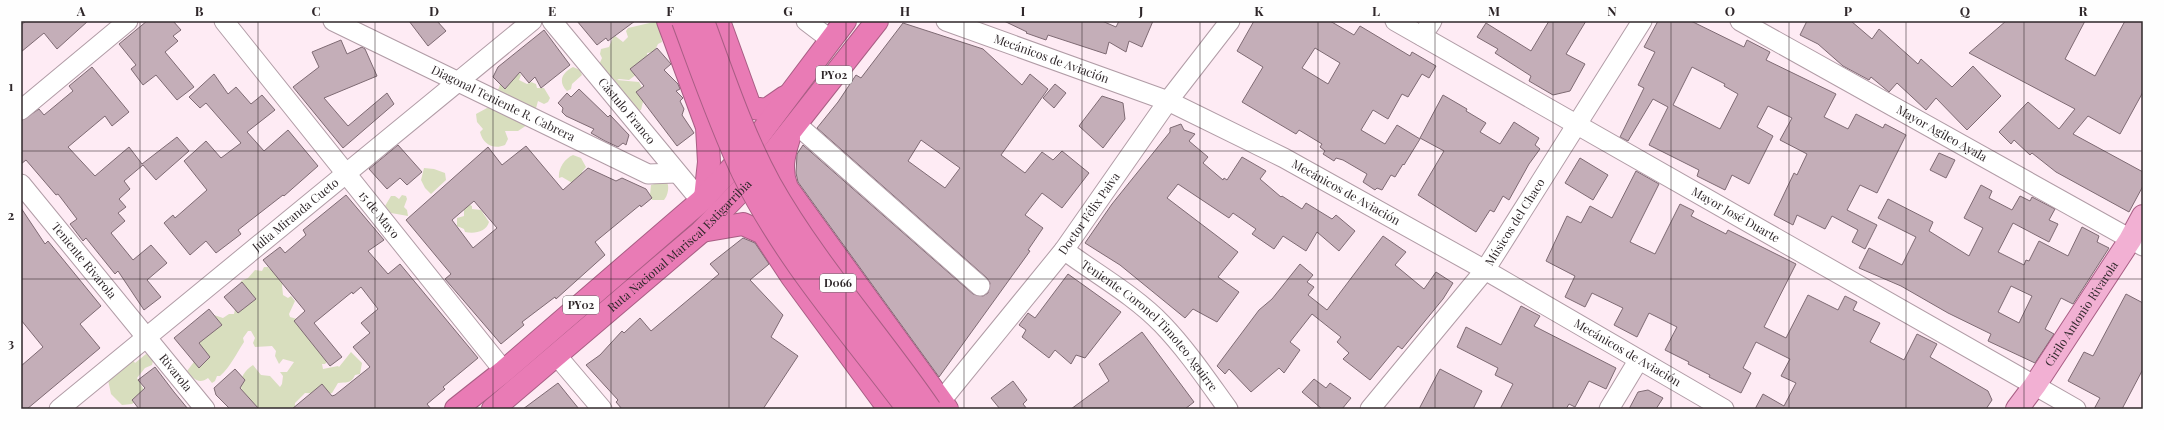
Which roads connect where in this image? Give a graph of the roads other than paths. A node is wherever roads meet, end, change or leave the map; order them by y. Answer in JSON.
{"nodes":[{"id":1,"x":128,"y":21,"type":"edge"},
{"id":2,"x":224,"y":21,"type":"edge"},
{"id":3,"x":333,"y":21,"type":"edge"},
{"id":4,"x":532,"y":21,"type":"edge"},
{"id":5,"x":552,"y":21,"type":"edge"},
{"id":6,"x":668,"y":21,"type":"edge"},
{"id":7,"x":683,"y":21,"type":"edge"},
{"id":8,"x":703,"y":21,"type":"edge"},
{"id":9,"x":719,"y":21,"type":"edge"},
{"id":10,"x":806,"y":21,"type":"edge"},
{"id":11,"x":845,"y":21,"type":"edge"},
{"id":12,"x":877,"y":21,"type":"edge"},
{"id":13,"x":946,"y":21,"type":"edge"},
{"id":14,"x":1230,"y":21,"type":"edge"},
{"id":15,"x":1395,"y":21,"type":"edge"},
{"id":16,"x":1642,"y":21,"type":"edge"},
{"id":17,"x":1740,"y":21,"type":"edge"},
{"id":18,"x":1427,"y":28,"type":"edge"},
{"id":19,"x":831,"y":40,"type":"junction"},
{"id":20,"x":457,"y":82,"type":"junction"},
{"id":21,"x":799,"y":84,"type":"junction"},
{"id":22,"x":1168,"y":101,"type":"junction"},
{"id":23,"x":21,"y":110,"type":"edge"},
{"id":24,"x":1578,"y":124,"type":"junction"},
{"id":25,"x":794,"y":127,"type":"junction"},
{"id":26,"x":750,"y":164,"type":"junction"},
{"id":27,"x":676,"y":173,"type":"junction"},
{"id":28,"x":346,"y":174,"type":"junction"},
{"id":29,"x":21,"y":184,"type":"edge"},
{"id":30,"x":703,"y":200,"type":"junction"},
{"id":31,"x":2143,"y":216,"type":"edge"},
{"id":32,"x":702,"y":231,"type":"junction"},
{"id":33,"x":2137,"y":243,"type":"edge"},
{"id":34,"x":1064,"y":250,"type":"junction"},
{"id":35,"x":1485,"y":270,"type":"junction"},
{"id":36,"x":980,"y":286,"type":"dead end"},
{"id":37,"x":147,"y":337,"type":"junction"},
{"id":38,"x":557,"y":356,"type":"junction"},
{"id":39,"x":1638,"y":360,"type":"junction"},
{"id":40,"x":504,"y":371,"type":"junction"},
{"id":41,"x":2035,"y":385,"type":"junction"},
{"id":42,"x":939,"y":406,"type":"edge"},
{"id":43,"x":59,"y":409,"type":"edge"},
{"id":44,"x":205,"y":409,"type":"edge"},
{"id":45,"x":456,"y":409,"type":"edge"},
{"id":46,"x":493,"y":409,"type":"edge"},
{"id":47,"x":602,"y":409,"type":"edge"},
{"id":48,"x":889,"y":409,"type":"edge"},
{"id":49,"x":908,"y":409,"type":"edge"},
{"id":50,"x":1228,"y":409,"type":"edge"},
{"id":51,"x":1370,"y":409,"type":"edge"},
{"id":52,"x":1609,"y":409,"type":"edge"},
{"id":53,"x":1724,"y":409,"type":"edge"},
{"id":54,"x":2017,"y":409,"type":"edge"},
{"id":55,"x":2076,"y":409,"type":"edge"}],
"edges":[{"from":1,"to":23,"type":"street"},
{"from":2,"to":28,"type":"street","name":"15 de Mayo"},
{"from":3,"to":20,"type":"street","name":"Diagonal Teniente R. Cabrera"},
{"from":4,"to":20,"type":"street","name":"Julia Miranda Cueto"},
{"from":5,"to":27,"type":"street","name":"Cástulo Franco"},
{"from":6,"to":30,"type":"highway"},
{"from":7,"to":26,"type":"highway","number":"D066","bridge":true},
{"from":8,"to":26,"type":"highway","number":"D066","bridge":true},
{"from":9,"to":21,"type":"highway"},
{"from":10,"to":19,"type":"street"},
{"from":11,"to":19,"type":"highway","number":"PY02"},
{"from":12,"to":25,"type":"highway","number":"PY02"},
{"from":13,"to":22,"type":"street","name":"Mecánicos de Aviación"},
{"from":14,"to":22,"type":"street","name":"Doctor Félix Paiva"},
{"from":15,"to":18,"type":"street","name":"Mayor José Duarte"},
{"from":16,"to":24,"type":"street","name":"Músicos del Chaco"},
{"from":17,"to":33,"type":"street","name":"Mayor Agileo Ayala"},
{"from":18,"to":24,"type":"street","name":"Mayor José Duarte"},
{"from":19,"to":21,"type":"highway","number":"PY02"},
{"from":20,"to":27,"type":"street","name":"Diagonal Teniente R. Cabrera"},
{"from":20,"to":28,"type":"street","name":"Julia Miranda Cueto"},
{"from":21,"to":26,"type":"highway","number":"PY02"},
{"from":22,"to":34,"type":"street","name":"Doctor Félix Paiva"},
{"from":22,"to":35,"type":"street","name":"Mecánicos de Aviación"},
{"from":24,"to":35,"type":"street","name":"Músicos del Chaco"},
{"from":24,"to":41,"type":"street","name":"Mayor José Duarte"},
{"from":25,"to":26,"type":"highway","number":"PY02"},
{"from":25,"to":36,"type":"street"},
{"from":25,"to":42,"type":"highway"},
{"from":26,"to":30,"type":"highway","name":"Ruta Nacional Mariscal Estigarribia","number":"PY02"},
{"from":26,"to":32,"type":"highway","name":"Ruta Nacional Mariscal Estigarribia","number":"PY02"},
{"from":26,"to":42,"type":"highway","number":"D066","bridge":true},
{"from":26,"to":49,"type":"highway","number":"D066","bridge":true},
{"from":27,"to":30,"type":"street","name":"Cástulo Franco"},
{"from":28,"to":37,"type":"street","name":"Julia Miranda Cueto"},
{"from":28,"to":40,"type":"street","name":"15 de Mayo"},
{"from":29,"to":37,"type":"street","name":"Teniente Rivarola"},
{"from":30,"to":40,"type":"highway","name":"Ruta Nacional Mariscal Estigarribia","number":"PY02"},
{"from":31,"to":33,"type":"main road","name":"Cirilo Antonio Rivarola"},
{"from":32,"to":38,"type":"highway","name":"Ruta Nacional Mariscal Estigarribia","number":"PY02"},
{"from":32,"to":48,"type":"highway"},
{"from":33,"to":41,"type":"main road","name":"Cirilo Antonio Rivarola"},
{"from":34,"to":42,"type":"street","name":"Doctor Félix Paiva"},
{"from":34,"to":50,"type":"street","name":"Teniente Coronel Timoteo Aguirre"},
{"from":35,"to":39,"type":"street","name":"Mecánicos de Aviación"},
{"from":35,"to":51,"type":"street","name":"Músicos del Chaco"},
{"from":37,"to":43,"type":"street","name":"Julia Miranda Cueto"},
{"from":37,"to":44,"type":"street","name":"Rivarola"},
{"from":38,"to":46,"type":"highway","name":"Ruta Nacional Mariscal Estigarribia","number":"PY02"},
{"from":38,"to":47,"type":"street"},
{"from":39,"to":52,"type":"street"},
{"from":39,"to":53,"type":"street","name":"Mecánicos de Aviación"},
{"from":40,"to":45,"type":"highway","name":"Ruta Nacional Mariscal Estigarribia","number":"PY02"},
{"from":41,"to":54,"type":"main road","name":"Cirilo Antonio Rivarola"},
{"from":41,"to":55,"type":"street","name":"Mayor José Duarte"}]}
